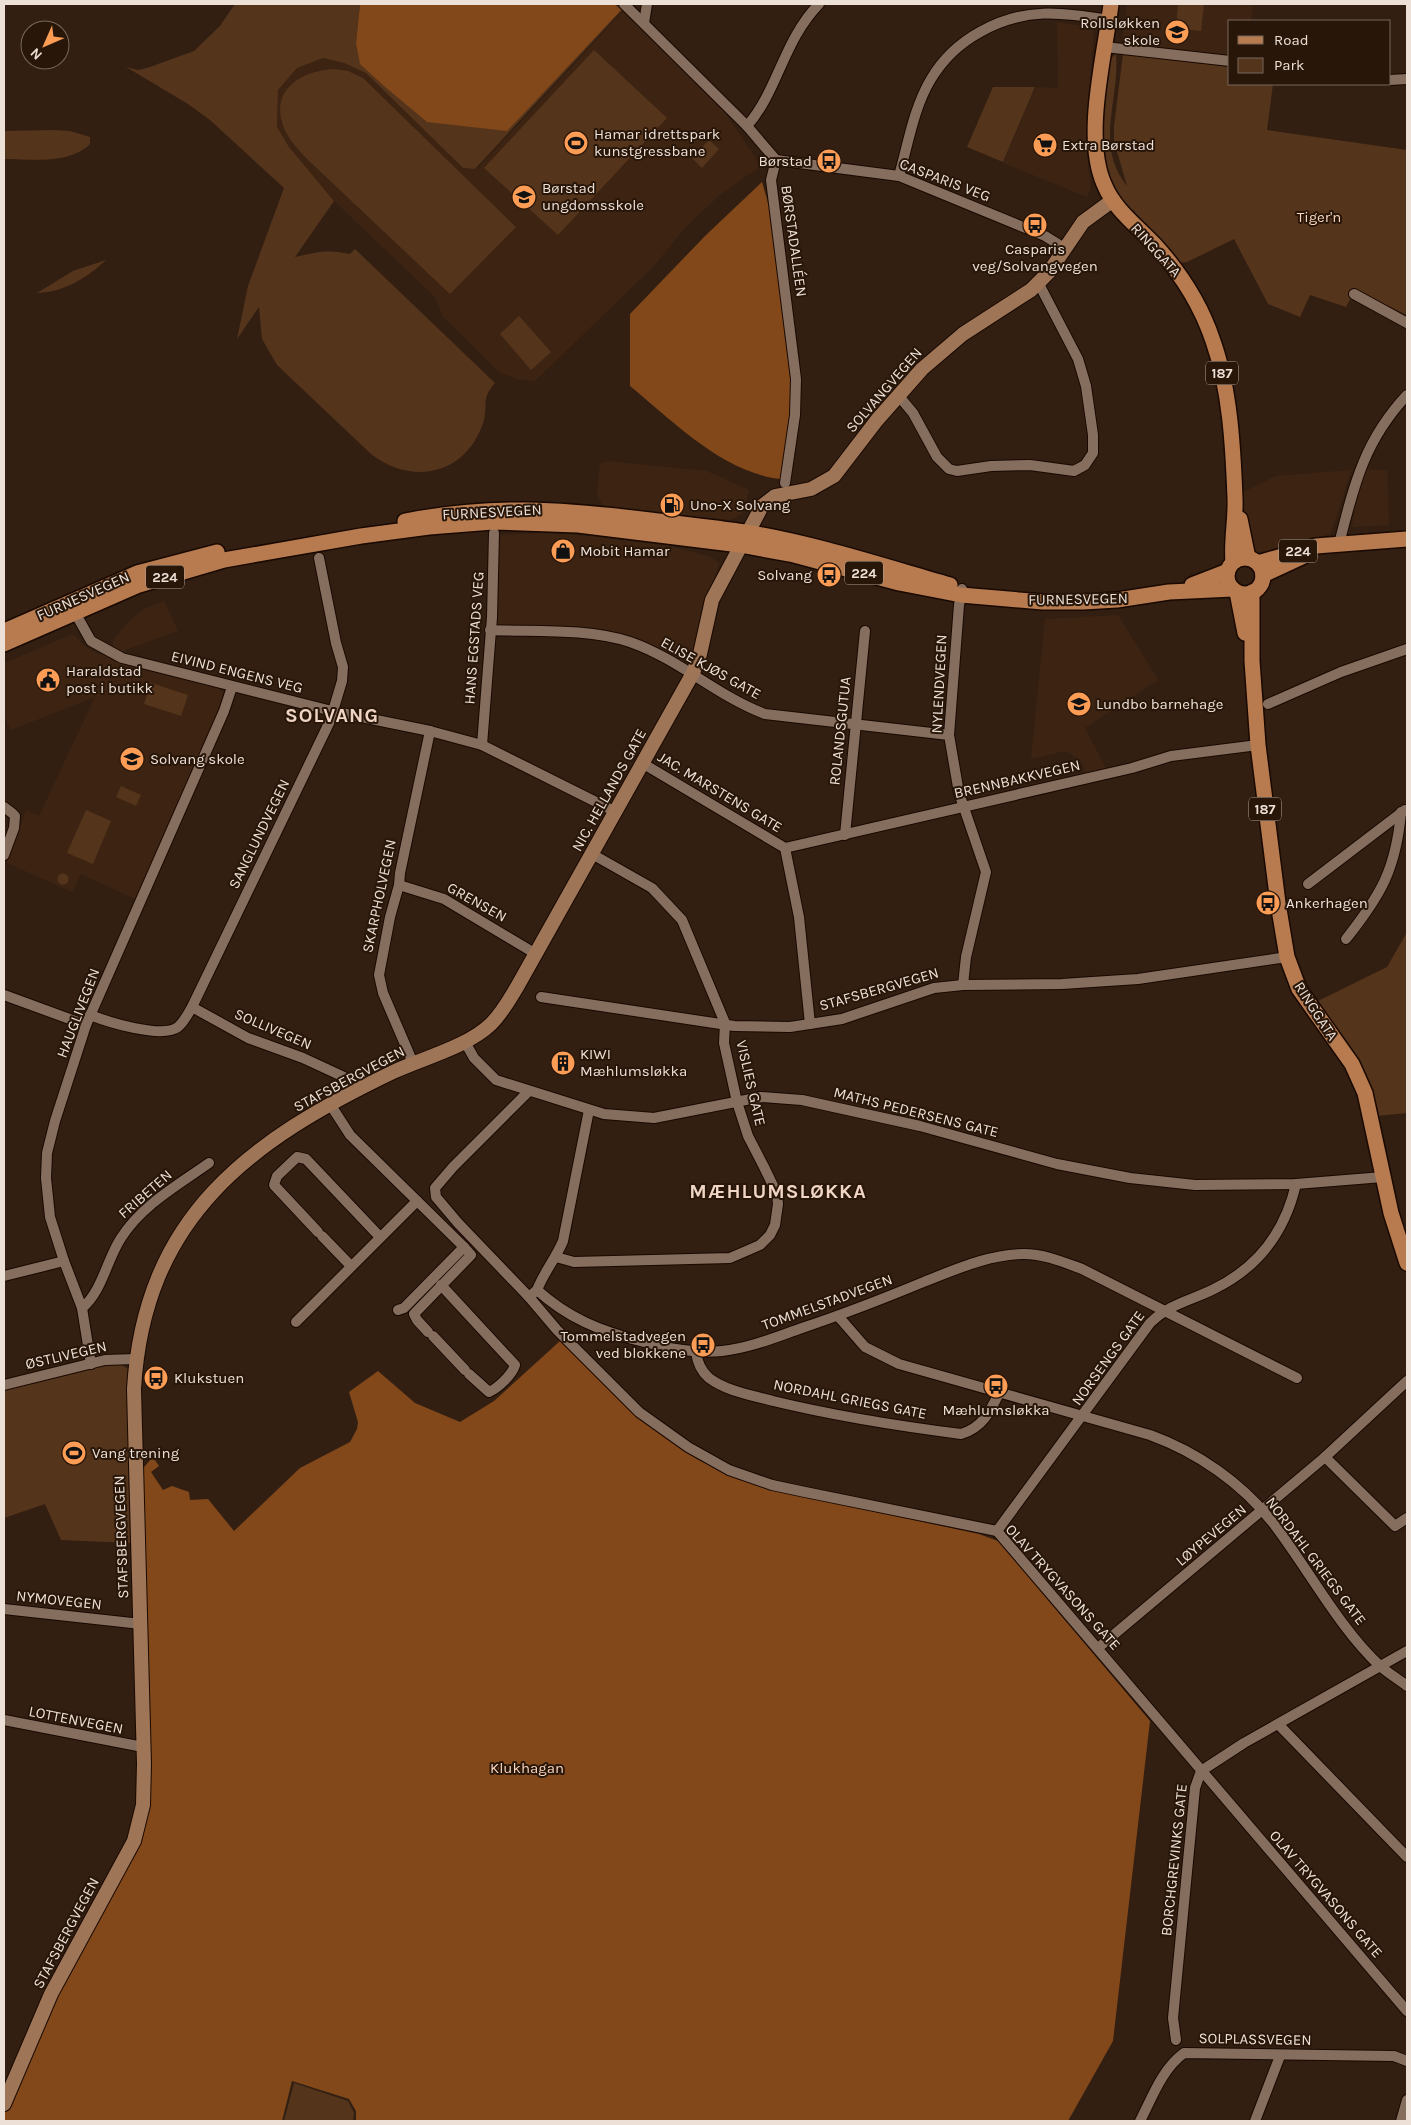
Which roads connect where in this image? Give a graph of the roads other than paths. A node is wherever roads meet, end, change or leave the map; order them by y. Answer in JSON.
{"nodes":[{"id":1,"x":624,"y":4,"type":"edge"},
{"id":2,"x":647,"y":4,"type":"edge"},
{"id":3,"x":819,"y":4,"type":"edge"},
{"id":4,"x":1111,"y":4,"type":"edge"},
{"id":5,"x":1109,"y":20,"type":"junction"},
{"id":6,"x":644,"y":23,"type":"junction"},
{"id":7,"x":1105,"y":47,"type":"junction"},
{"id":8,"x":1228,"y":61,"type":"edge"},
{"id":9,"x":1407,"y":78,"type":"edge"},
{"id":10,"x":1391,"y":80,"type":"edge"},
{"id":11,"x":747,"y":126,"type":"junction"},
{"id":12,"x":776,"y":160,"type":"junction"},
{"id":13,"x":899,"y":176,"type":"junction"},
{"id":14,"x":1113,"y":200,"type":"junction"},
{"id":15,"x":1066,"y":248,"type":"junction"},
{"id":16,"x":1039,"y":284,"type":"junction"},
{"id":17,"x":1354,"y":294,"type":"dead end"},
{"id":18,"x":1407,"y":323,"type":"edge"},
{"id":19,"x":898,"y":395,"type":"junction"},
{"id":20,"x":1407,"y":395,"type":"edge"},
{"id":21,"x":785,"y":483,"type":"dead end"},
{"id":22,"x":1235,"y":498,"type":"junction"},
{"id":23,"x":494,"y":533,"type":"dead end"},
{"id":24,"x":743,"y":539,"type":"junction"},
{"id":25,"x":1407,"y":539,"type":"edge"},
{"id":26,"x":1339,"y":544,"type":"junction"},
{"id":27,"x":319,"y":558,"type":"dead end"},
{"id":28,"x":1231,"y":566,"type":"junction"},
{"id":29,"x":1256,"y":566,"type":"junction"},
{"id":30,"x":1241,"y":591,"type":"junction"},
{"id":31,"x":961,"y":592,"type":"junction"},
{"id":32,"x":1169,"y":592,"type":"junction"},
{"id":33,"x":72,"y":607,"type":"junction"},
{"id":34,"x":490,"y":630,"type":"junction"},
{"id":35,"x":4,"y":631,"type":"edge"},
{"id":36,"x":865,"y":631,"type":"dead end"},
{"id":37,"x":4,"y":644,"type":"edge"},
{"id":38,"x":1407,"y":649,"type":"edge"},
{"id":39,"x":693,"y":673,"type":"junction"},
{"id":40,"x":232,"y":687,"type":"junction"},
{"id":41,"x":1268,"y":704,"type":"dead end"},
{"id":42,"x":332,"y":711,"type":"junction"},
{"id":43,"x":855,"y":723,"type":"junction"},
{"id":44,"x":430,"y":731,"type":"junction"},
{"id":45,"x":949,"y":735,"type":"junction"},
{"id":46,"x":482,"y":745,"type":"junction"},
{"id":47,"x":1258,"y":745,"type":"junction"},
{"id":48,"x":642,"y":763,"type":"junction"},
{"id":49,"x":4,"y":807,"type":"edge"},
{"id":50,"x":963,"y":808,"type":"junction"},
{"id":51,"x":1404,"y":810,"type":"edge"},
{"id":52,"x":616,"y":812,"type":"junction"},
{"id":53,"x":845,"y":835,"type":"junction"},
{"id":54,"x":785,"y":848,"type":"junction"},
{"id":55,"x":592,"y":854,"type":"junction"},
{"id":56,"x":4,"y":856,"type":"edge"},
{"id":57,"x":1308,"y":884,"type":"dead end"},
{"id":58,"x":399,"y":885,"type":"junction"},
{"id":59,"x":1346,"y":939,"type":"dead end"},
{"id":60,"x":536,"y":954,"type":"junction"},
{"id":61,"x":1287,"y":957,"type":"junction"},
{"id":62,"x":963,"y":985,"type":"junction"},
{"id":63,"x":4,"y":995,"type":"edge"},
{"id":64,"x":541,"y":998,"type":"dead end"},
{"id":65,"x":192,"y":1008,"type":"junction"},
{"id":66,"x":88,"y":1020,"type":"junction"},
{"id":67,"x":725,"y":1023,"type":"junction"},
{"id":68,"x":810,"y":1024,"type":"junction"},
{"id":69,"x":465,"y":1042,"type":"junction"},
{"id":70,"x":413,"y":1063,"type":"junction"},
{"id":71,"x":344,"y":1077,"type":"dead end"},
{"id":72,"x":529,"y":1091,"type":"junction"},
{"id":73,"x":737,"y":1102,"type":"junction"},
{"id":74,"x":330,"y":1104,"type":"junction"},
{"id":75,"x":590,"y":1110,"type":"junction"},
{"id":76,"x":209,"y":1163,"type":"dead end"},
{"id":77,"x":1383,"y":1177,"type":"junction"},
{"id":78,"x":1296,"y":1184,"type":"junction"},
{"id":79,"x":417,"y":1201,"type":"junction"},
{"id":80,"x":380,"y":1237,"type":"junction"},
{"id":81,"x":464,"y":1247,"type":"junction"},
{"id":82,"x":556,"y":1257,"type":"junction"},
{"id":83,"x":64,"y":1262,"type":"junction"},
{"id":84,"x":1407,"y":1263,"type":"edge"},
{"id":85,"x":350,"y":1266,"type":"junction"},
{"id":86,"x":4,"y":1276,"type":"edge"},
{"id":87,"x":441,"y":1285,"type":"junction"},
{"id":88,"x":533,"y":1293,"type":"junction"},
{"id":89,"x":82,"y":1308,"type":"junction"},
{"id":90,"x":398,"y":1310,"type":"dead end"},
{"id":91,"x":1164,"y":1310,"type":"junction"},
{"id":92,"x":838,"y":1316,"type":"junction"},
{"id":93,"x":296,"y":1322,"type":"dead end"},
{"id":94,"x":696,"y":1352,"type":"junction"},
{"id":95,"x":136,"y":1359,"type":"junction"},
{"id":96,"x":92,"y":1364,"type":"junction"},
{"id":97,"x":1297,"y":1378,"type":"dead end"},
{"id":98,"x":1407,"y":1381,"type":"edge"},
{"id":99,"x":4,"y":1385,"type":"edge"},
{"id":100,"x":999,"y":1393,"type":"junction"},
{"id":101,"x":1084,"y":1416,"type":"junction"},
{"id":102,"x":1324,"y":1458,"type":"junction"},
{"id":103,"x":1262,"y":1511,"type":"junction"},
{"id":104,"x":1407,"y":1518,"type":"edge"},
{"id":105,"x":997,"y":1531,"type":"junction"},
{"id":106,"x":4,"y":1609,"type":"edge"},
{"id":107,"x":141,"y":1624,"type":"junction"},
{"id":108,"x":1098,"y":1648,"type":"junction"},
{"id":109,"x":1407,"y":1651,"type":"edge"},
{"id":110,"x":1380,"y":1666,"type":"junction"},
{"id":111,"x":1407,"y":1686,"type":"edge"},
{"id":112,"x":4,"y":1720,"type":"edge"},
{"id":113,"x":1279,"y":1725,"type":"junction"},
{"id":114,"x":143,"y":1747,"type":"junction"},
{"id":115,"x":1201,"y":1771,"type":"junction"},
{"id":116,"x":1407,"y":1857,"type":"edge"},
{"id":117,"x":1407,"y":2011,"type":"edge"},
{"id":118,"x":1176,"y":2040,"type":"dead end"},
{"id":119,"x":1280,"y":2056,"type":"junction"},
{"id":120,"x":1407,"y":2061,"type":"edge"},
{"id":121,"x":1407,"y":2100,"type":"edge"},
{"id":122,"x":4,"y":2104,"type":"edge"},
{"id":123,"x":1140,"y":2121,"type":"edge"},
{"id":124,"x":1255,"y":2121,"type":"edge"},
{"id":125,"x":1401,"y":2121,"type":"edge"}],
"edges":[{"from":1,"to":6,"type":"street"},
{"from":2,"to":6,"type":"street"},
{"from":3,"to":11,"type":"street"},
{"from":4,"to":5,"type":"main road","name":"RINGGATA","number":"187"},
{"from":5,"to":7,"type":"main road","name":"RINGGATA","number":"187"},
{"from":5,"to":13,"type":"street"},
{"from":6,"to":11,"type":"street"},
{"from":7,"to":8,"type":"street"},
{"from":7,"to":14,"type":"main road","name":"RINGGATA","number":"187"},
{"from":9,"to":10,"type":"street"},
{"from":11,"to":12,"type":"street"},
{"from":12,"to":13,"type":"street","name":"CASPARIS VEG"},
{"from":12,"to":21,"type":"street","name":"BØRSTADALLÉEN"},
{"from":13,"to":15,"type":"street","name":"CASPARIS VEG"},
{"from":14,"to":15,"type":"main road","name":"SOLVANGVEGEN"},
{"from":14,"to":22,"type":"main road","name":"RINGGATA","number":"187"},
{"from":15,"to":16,"type":"main road","name":"SOLVANGVEGEN"},
{"from":16,"to":19,"type":"main road","name":"SOLVANGVEGEN"},
{"from":16,"to":19,"type":"street"},
{"from":17,"to":18,"type":"street"},
{"from":19,"to":24,"type":"main road","name":"SOLVANGVEGEN"},
{"from":20,"to":26,"type":"street"},
{"from":22,"to":28,"type":"main road","name":"RINGGATA","number":"187"},
{"from":22,"to":29,"type":"main road","name":"RINGGATA","number":"187"},
{"from":23,"to":34,"type":"street","name":"HANS EGSTADS VEG"},
{"from":24,"to":31,"type":"main road","name":"FURNESVEGEN","number":"224"},
{"from":24,"to":33,"type":"main road","name":"FURNESVEGEN","number":"224"},
{"from":24,"to":39,"type":"main road","name":"NIC. HELLANDS GATE"},
{"from":25,"to":26,"type":"main road","number":"224"},
{"from":26,"to":29,"type":"main road","number":"224"},
{"from":27,"to":42,"type":"street","name":"SANGLUNDVEGEN"},
{"from":28,"to":29,"type":"main road","number":"224"},
{"from":28,"to":30,"type":"main road","name":"RINGGATA"},
{"from":28,"to":32,"type":"main road","name":"FURNESVEGEN","number":"224"},
{"from":29,"to":30,"type":"main road","number":"224"},
{"from":30,"to":32,"type":"main road","name":"FURNESVEGEN","number":"224"},
{"from":30,"to":47,"type":"main road","name":"RINGGATA","number":"187"},
{"from":31,"to":32,"type":"main road","name":"FURNESVEGEN","number":"224"},
{"from":31,"to":45,"type":"street","name":"NYLENDVEGEN"},
{"from":33,"to":35,"type":"main road","name":"FURNESVEGEN","number":"224"},
{"from":33,"to":37,"type":"main road","name":"FURNESVEGEN","number":"224"},
{"from":33,"to":40,"type":"street","name":"EIVIND ENGENS VEG"},
{"from":34,"to":39,"type":"street","name":"ELISE KJØS GATE"},
{"from":34,"to":46,"type":"street","name":"HANS EGSTADS VEG"},
{"from":36,"to":43,"type":"street","name":"ROLANDSGUTUA"},
{"from":38,"to":41,"type":"street"},
{"from":39,"to":43,"type":"street","name":"ELISE KJØS GATE"},
{"from":39,"to":48,"type":"main road","name":"NIC. HELLANDS GATE"},
{"from":40,"to":42,"type":"street","name":"EIVIND ENGENS VEG"},
{"from":40,"to":66,"type":"street","name":"HAUGLIVEGEN"},
{"from":42,"to":44,"type":"street","name":"EIVIND ENGENS VEG"},
{"from":42,"to":65,"type":"street","name":"SANGLUNDVEGEN"},
{"from":43,"to":45,"type":"street","name":"ELISE KJØS GATE"},
{"from":43,"to":53,"type":"street","name":"ROLANDSGUTUA"},
{"from":44,"to":46,"type":"street","name":"EIVIND ENGENS VEG"},
{"from":44,"to":58,"type":"street","name":"SKARPHOLVEGEN"},
{"from":45,"to":50,"type":"street","name":"NYLENDVEGEN"},
{"from":46,"to":52,"type":"street","name":"EIVIND ENGENS VEG"},
{"from":47,"to":50,"type":"street","name":"BRENNBAKKVEGEN"},
{"from":47,"to":61,"type":"main road","name":"RINGGATA","number":"187"},
{"from":48,"to":52,"type":"main road","name":"NIC. HELLANDS GATE"},
{"from":48,"to":54,"type":"street","name":"JAC. MARSTENS GATE"},
{"from":49,"to":56,"type":"street"},
{"from":50,"to":53,"type":"street","name":"BRENNBAKKVEGEN"},
{"from":50,"to":62,"type":"street","name":"NYLENDVEGEN"},
{"from":51,"to":57,"type":"street"},
{"from":51,"to":59,"type":"street"},
{"from":52,"to":55,"type":"main road","name":"NIC. HELLANDS GATE"},
{"from":53,"to":54,"type":"street","name":"BRENNBAKKVEGEN"},
{"from":54,"to":68,"type":"street","name":"JAC. MARSTENS GATE"},
{"from":55,"to":60,"type":"main road","name":"NIC. HELLANDS GATE"},
{"from":55,"to":67,"type":"street","name":"VISLIES GATE"},
{"from":58,"to":60,"type":"street","name":"GRENSEN"},
{"from":58,"to":70,"type":"street","name":"SKARPHOLVEGEN"},
{"from":60,"to":69,"type":"main road","name":"NIC. HELLANDS GATE"},
{"from":61,"to":62,"type":"street","name":"STAFSBERGVEGEN"},
{"from":61,"to":77,"type":"main road","name":"RINGGATA","number":"187"},
{"from":62,"to":68,"type":"street","name":"STAFSBERGVEGEN"},
{"from":63,"to":66,"type":"street","name":"SANGLUNDVEGEN"},
{"from":64,"to":67,"type":"street","name":"STAFSBERGVEGEN"},
{"from":65,"to":66,"type":"street","name":"SANGLUNDVEGEN"},
{"from":65,"to":71,"type":"street","name":"SOLLIVEGEN"},
{"from":66,"to":83,"type":"street","name":"HAUGLIVEGEN"},
{"from":67,"to":68,"type":"street","name":"STAFSBERGVEGEN"},
{"from":67,"to":73,"type":"street","name":"VISLIES GATE"},
{"from":69,"to":70,"type":"main road","name":"STAFSBERGVEGEN"},
{"from":69,"to":72,"type":"street","name":"MATHS PEDERSENS GATE"},
{"from":70,"to":74,"type":"main road","name":"STAFSBERGVEGEN"},
{"from":72,"to":75,"type":"street","name":"MATHS PEDERSENS GATE"},
{"from":72,"to":88,"type":"street"},
{"from":73,"to":75,"type":"street","name":"MATHS PEDERSENS GATE"},
{"from":73,"to":78,"type":"street","name":"MATHS PEDERSENS GATE"},
{"from":73,"to":82,"type":"street","name":"VISLIES GATE"},
{"from":74,"to":79,"type":"street"},
{"from":74,"to":95,"type":"main road","name":"STAFSBERGVEGEN"},
{"from":75,"to":82,"type":"street"},
{"from":76,"to":89,"type":"street","name":"FRIBETEN"},
{"from":77,"to":78,"type":"street","name":"MATHS PEDERSENS GATE"},
{"from":77,"to":84,"type":"main road","name":"RINGGATA","number":"187"},
{"from":78,"to":91,"type":"street","name":"NORSENGS GATE"},
{"from":79,"to":80,"type":"street"},
{"from":79,"to":81,"type":"street"},
{"from":80,"to":85,"type":"street"},
{"from":80,"to":85,"type":"street"},
{"from":81,"to":87,"type":"street"},
{"from":81,"to":90,"type":"street"},
{"from":82,"to":88,"type":"street"},
{"from":83,"to":86,"type":"street"},
{"from":83,"to":89,"type":"street","name":"HAUGLIVEGEN"},
{"from":85,"to":93,"type":"street"},
{"from":87,"to":87,"type":"street"},
{"from":88,"to":94,"type":"street","name":"TOMMELSTADVEGEN"},
{"from":88,"to":105,"type":"street","name":"OLAV TRYGVASONS GATE"},
{"from":89,"to":96,"type":"street","name":"HAUGLIVEGEN"},
{"from":91,"to":92,"type":"street","name":"TOMMELSTADVEGEN"},
{"from":91,"to":97,"type":"street","name":"TOMMELSTADVEGEN"},
{"from":91,"to":101,"type":"street","name":"NORSENGS GATE"},
{"from":92,"to":94,"type":"street","name":"TOMMELSTADVEGEN"},
{"from":92,"to":100,"type":"street","name":"NORDAHL GRIEGS GATE"},
{"from":94,"to":100,"type":"street","name":"NORDAHL GRIEGS GATE"},
{"from":95,"to":96,"type":"street","name":"ØSTLIVEGEN"},
{"from":95,"to":107,"type":"main road","name":"STAFSBERGVEGEN"},
{"from":96,"to":99,"type":"street","name":"ØSTLIVEGEN"},
{"from":98,"to":102,"type":"street","name":"LØYPEVEGEN"},
{"from":100,"to":101,"type":"street","name":"NORDAHL GRIEGS GATE"},
{"from":101,"to":103,"type":"street","name":"NORDAHL GRIEGS GATE"},
{"from":101,"to":105,"type":"street","name":"NORSENGS GATE"},
{"from":102,"to":103,"type":"street","name":"LØYPEVEGEN"},
{"from":102,"to":104,"type":"street"},
{"from":103,"to":108,"type":"street","name":"LØYPEVEGEN"},
{"from":103,"to":110,"type":"street","name":"NORDAHL GRIEGS GATE"},
{"from":105,"to":108,"type":"street","name":"OLAV TRYGVASONS GATE"},
{"from":106,"to":107,"type":"street","name":"NYMOVEGEN"},
{"from":107,"to":114,"type":"main road","name":"STAFSBERGVEGEN"},
{"from":108,"to":115,"type":"street","name":"OLAV TRYGVASONS GATE"},
{"from":109,"to":110,"type":"street","name":"BORCHGREVINKS GATE"},
{"from":110,"to":111,"type":"street","name":"NORDAHL GRIEGS GATE"},
{"from":110,"to":113,"type":"street","name":"BORCHGREVINKS GATE"},
{"from":112,"to":114,"type":"street","name":"LOTTENVEGEN"},
{"from":113,"to":115,"type":"street","name":"BORCHGREVINKS GATE"},
{"from":113,"to":116,"type":"street"},
{"from":114,"to":122,"type":"main road","name":"STAFSBERGVEGEN"},
{"from":115,"to":117,"type":"street","name":"OLAV TRYGVASONS GATE"},
{"from":115,"to":118,"type":"street","name":"BORCHGREVINKS GATE"},
{"from":119,"to":120,"type":"street","name":"SOLPLASSVEGEN"},
{"from":119,"to":123,"type":"street","name":"SOLPLASSVEGEN"},
{"from":119,"to":124,"type":"street"},
{"from":121,"to":125,"type":"street"}]}
